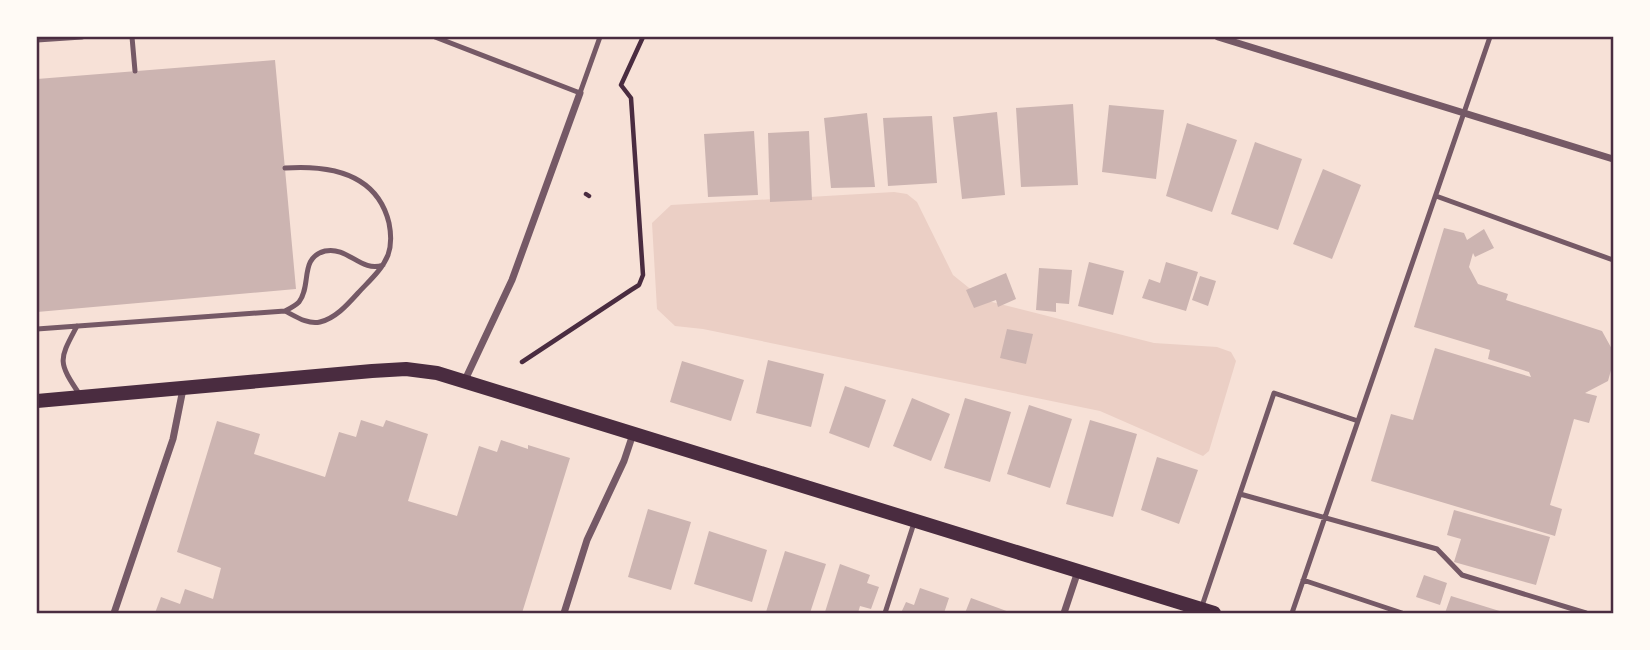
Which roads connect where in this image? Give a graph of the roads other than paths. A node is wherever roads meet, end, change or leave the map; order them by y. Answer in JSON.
{"nodes":[{"id":1,"x":82,"y":37,"type":"edge"},
{"id":2,"x":132,"y":37,"type":"edge"},
{"id":3,"x":435,"y":37,"type":"edge"},
{"id":4,"x":600,"y":37,"type":"edge"},
{"id":5,"x":1218,"y":37,"type":"edge"},
{"id":6,"x":1490,"y":37,"type":"edge"},
{"id":7,"x":37,"y":40,"type":"edge"},
{"id":8,"x":135,"y":71,"type":"dead end"},
{"id":9,"x":580,"y":93,"type":"junction"},
{"id":10,"x":1465,"y":113,"type":"junction"},
{"id":11,"x":1613,"y":159,"type":"edge"},
{"id":12,"x":285,"y":168,"type":"dead end"},
{"id":13,"x":1436,"y":196,"type":"junction"},
{"id":14,"x":1613,"y":260,"type":"edge"},
{"id":15,"x":383,"y":265,"type":"junction"},
{"id":16,"x":285,"y":311,"type":"junction"},
{"id":17,"x":77,"y":326,"type":"junction"},
{"id":18,"x":37,"y":329,"type":"edge"},
{"id":19,"x":465,"y":380,"type":"junction"},
{"id":20,"x":183,"y":389,"type":"junction"},
{"id":21,"x":81,"y":397,"type":"junction"},
{"id":22,"x":37,"y":401,"type":"edge"},
{"id":23,"x":1358,"y":421,"type":"junction"},
{"id":24,"x":633,"y":434,"type":"junction"},
{"id":25,"x":1240,"y":494,"type":"junction"},
{"id":26,"x":1324,"y":518,"type":"junction"},
{"id":27,"x":915,"y":521,"type":"junction"},
{"id":28,"x":1078,"y":571,"type":"junction"},
{"id":29,"x":1303,"y":580,"type":"junction"},
{"id":30,"x":1207,"y":611,"type":"edge"},
{"id":31,"x":114,"y":613,"type":"edge"},
{"id":32,"x":564,"y":613,"type":"edge"},
{"id":33,"x":885,"y":613,"type":"edge"},
{"id":34,"x":1064,"y":613,"type":"edge"},
{"id":35,"x":1292,"y":613,"type":"edge"},
{"id":36,"x":1402,"y":613,"type":"edge"},
{"id":37,"x":1586,"y":613,"type":"edge"}],
"edges":[{"from":1,"to":7,"type":"lane"},
{"from":2,"to":8,"type":"lane"},
{"from":3,"to":9,"type":"lane"},
{"from":4,"to":9,"type":"lane"},
{"from":5,"to":10,"type":"street"},
{"from":6,"to":10,"type":"lane"},
{"from":9,"to":19,"type":"street"},
{"from":10,"to":11,"type":"street"},
{"from":10,"to":13,"type":"lane"},
{"from":12,"to":15,"type":"lane"},
{"from":13,"to":14,"type":"lane"},
{"from":13,"to":23,"type":"lane"},
{"from":15,"to":16,"type":"lane"},
{"from":15,"to":16,"type":"lane"},
{"from":16,"to":17,"type":"lane"},
{"from":17,"to":18,"type":"lane"},
{"from":17,"to":21,"type":"lane"},
{"from":19,"to":20,"type":"main road"},
{"from":19,"to":24,"type":"main road"},
{"from":20,"to":21,"type":"main road"},
{"from":20,"to":31,"type":"street"},
{"from":21,"to":22,"type":"main road"},
{"from":23,"to":25,"type":"lane"},
{"from":23,"to":26,"type":"lane"},
{"from":24,"to":27,"type":"main road"},
{"from":24,"to":32,"type":"street"},
{"from":25,"to":26,"type":"lane"},
{"from":25,"to":30,"type":"lane"},
{"from":26,"to":29,"type":"lane"},
{"from":26,"to":37,"type":"lane"},
{"from":27,"to":28,"type":"main road"},
{"from":27,"to":33,"type":"lane"},
{"from":28,"to":30,"type":"main road"},
{"from":28,"to":34,"type":"street"},
{"from":29,"to":35,"type":"lane"},
{"from":29,"to":36,"type":"lane"}]}
